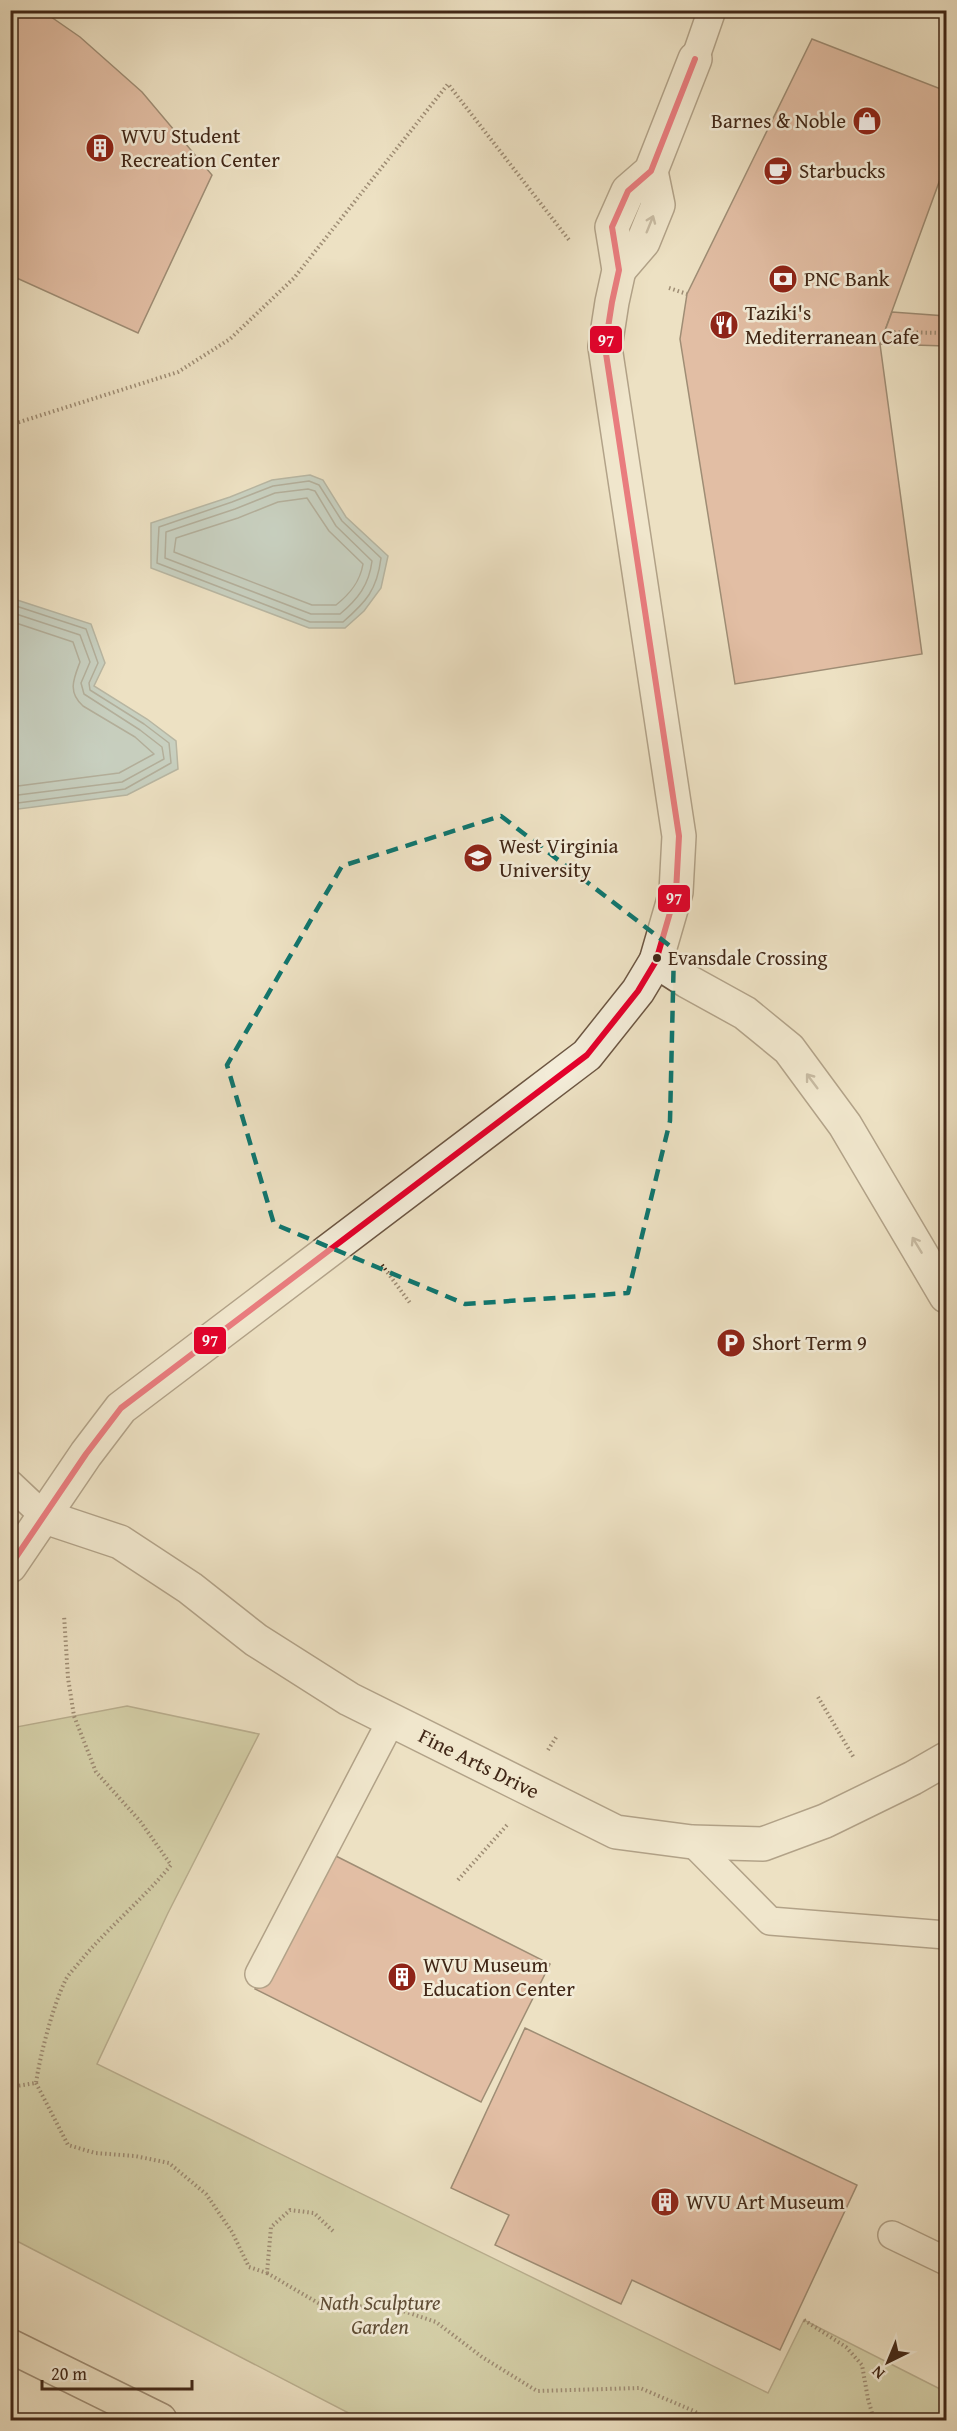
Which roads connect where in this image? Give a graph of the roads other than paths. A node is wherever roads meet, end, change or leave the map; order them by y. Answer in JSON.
{"nodes":[{"id":1,"x":712,"y":10,"type":"edge"},
{"id":2,"x":695,"y":59,"type":"joint"},
{"id":3,"x":656,"y":961,"type":"junction"},
{"id":4,"x":946,"y":1296,"type":"edge"},
{"id":5,"x":10,"y":1484,"type":"edge"},
{"id":6,"x":45,"y":1517,"type":"junction"},
{"id":7,"x":10,"y":1566,"type":"edge"},
{"id":8,"x":392,"y":1719,"type":"junction"},
{"id":9,"x":946,"y":1759,"type":"edge"},
{"id":10,"x":692,"y":1842,"type":"junction"},
{"id":11,"x":946,"y":1935,"type":"edge"},
{"id":12,"x":259,"y":1974,"type":"dead end"},
{"id":13,"x":892,"y":2235,"type":"dead end"},
{"id":14,"x":946,"y":2261,"type":"edge"},
{"id":15,"x":10,"y":2346,"type":"edge"},
{"id":16,"x":160,"y":2421,"type":"edge"}],
"edges":[{"from":1,"to":2,"type":"lane"},
{"from":2,"to":3,"type":"street"},
{"from":4,"to":3,"type":"street","one_way":true},
{"from":3,"to":6,"type":"street"},
{"from":5,"to":6,"type":"lane"},
{"from":6,"to":7,"type":"street"},
{"from":6,"to":8,"type":"street","name":"Fine Arts Drive"},
{"from":8,"to":10,"type":"street","name":"Fine Arts Drive"},
{"from":8,"to":12,"type":"lane"},
{"from":9,"to":10,"type":"street","name":"Fine Arts Drive"},
{"from":10,"to":11,"type":"lane"},
{"from":13,"to":14,"type":"lane"},
{"from":15,"to":16,"type":"main road"}]}
